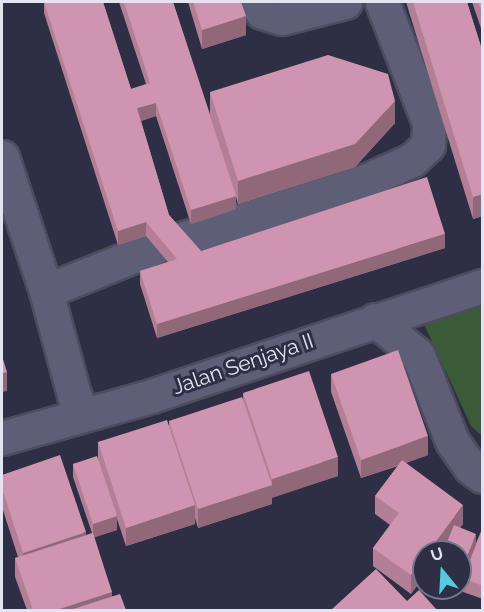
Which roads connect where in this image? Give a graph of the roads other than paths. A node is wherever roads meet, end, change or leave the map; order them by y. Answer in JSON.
{"nodes":[{"id":1,"x":255,"y":2,"type":"edge"},
{"id":2,"x":345,"y":2,"type":"edge"},
{"id":3,"x":382,"y":2,"type":"edge"},
{"id":4,"x":2,"y":157,"type":"edge"},
{"id":5,"x":483,"y":286,"type":"edge"},
{"id":6,"x":46,"y":291,"type":"junction"},
{"id":7,"x":375,"y":320,"type":"junction"},
{"id":8,"x":83,"y":414,"type":"junction"},
{"id":9,"x":2,"y":438,"type":"edge"},
{"id":10,"x":483,"y":476,"type":"edge"}],
"edges":[{"from":1,"to":2,"type":"street"},
{"from":3,"to":6,"type":"street"},
{"from":4,"to":6,"type":"street"},
{"from":5,"to":7,"type":"street","name":"Jalan Senjaya II"},
{"from":6,"to":8,"type":"street"},
{"from":7,"to":8,"type":"street","name":"Jalan Senjaya II"},
{"from":7,"to":10,"type":"street"},
{"from":8,"to":9,"type":"street","name":"Jalan Senjaya II"}]}
